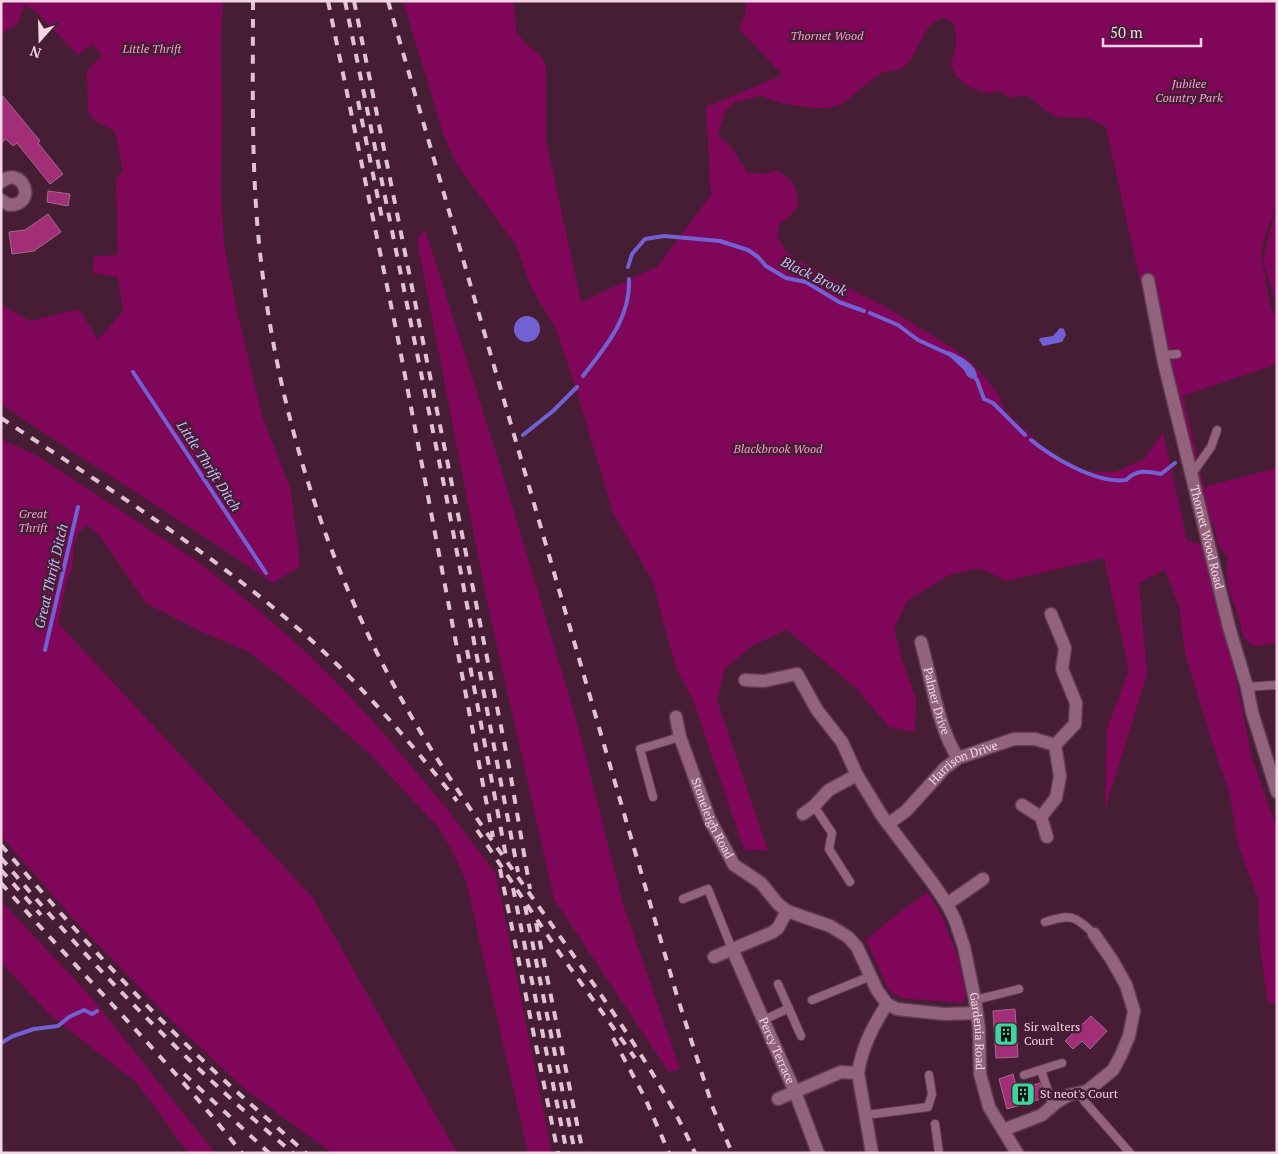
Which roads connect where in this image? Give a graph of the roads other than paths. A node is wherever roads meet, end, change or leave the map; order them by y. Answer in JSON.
{"nodes":[{"id":1,"x":2,"y":180,"type":"edge"},
{"id":2,"x":1,"y":200,"type":"edge"},
{"id":3,"x":1148,"y":280,"type":"dead end"},
{"id":4,"x":1177,"y":354,"type":"dead end"},
{"id":5,"x":1162,"y":355,"type":"junction"},
{"id":6,"x":1217,"y":430,"type":"dead end"},
{"id":7,"x":1191,"y":475,"type":"junction"},
{"id":8,"x":1051,"y":614,"type":"dead end"},
{"id":9,"x":921,"y":642,"type":"dead end"},
{"id":10,"x":745,"y":680,"type":"dead end"},
{"id":11,"x":1277,"y":685,"type":"edge"},
{"id":12,"x":1247,"y":687,"type":"junction"},
{"id":13,"x":676,"y":717,"type":"dead end"},
{"id":14,"x":680,"y":737,"type":"junction"},
{"id":15,"x":1055,"y":745,"type":"junction"},
{"id":16,"x":958,"y":758,"type":"junction"},
{"id":17,"x":857,"y":775,"type":"junction"},
{"id":18,"x":1277,"y":792,"type":"edge"},
{"id":19,"x":654,"y":797,"type":"dead end"},
{"id":20,"x":1022,"y":805,"type":"dead end"},
{"id":21,"x":814,"y":806,"type":"junction"},
{"id":22,"x":803,"y":814,"type":"dead end"},
{"id":23,"x":1041,"y":817,"type":"junction"},
{"id":24,"x":888,"y":824,"type":"junction"},
{"id":25,"x":1047,"y":836,"type":"dead end"},
{"id":26,"x":983,"y":879,"type":"dead end"},
{"id":27,"x":850,"y":882,"type":"dead end"},
{"id":28,"x":683,"y":899,"type":"dead end"},
{"id":29,"x":947,"y":904,"type":"junction"},
{"id":30,"x":788,"y":911,"type":"junction"},
{"id":31,"x":1045,"y":922,"type":"dead end"},
{"id":32,"x":1094,"y":934,"type":"joint"},
{"id":33,"x":732,"y":949,"type":"junction"},
{"id":34,"x":714,"y":957,"type":"dead end"},
{"id":35,"x":871,"y":976,"type":"junction"},
{"id":36,"x":778,"y":984,"type":"dead end"},
{"id":37,"x":1019,"y":989,"type":"dead end"},
{"id":38,"x":812,"y":1000,"type":"dead end"},
{"id":39,"x":975,"y":1000,"type":"junction"},
{"id":40,"x":886,"y":1004,"type":"junction"},
{"id":41,"x":789,"y":1008,"type":"junction"},
{"id":42,"x":977,"y":1013,"type":"junction"},
{"id":43,"x":762,"y":1020,"type":"junction"},
{"id":44,"x":801,"y":1036,"type":"dead end"},
{"id":45,"x":1062,"y":1063,"type":"dead end"},
{"id":46,"x":1041,"y":1070,"type":"junction"},
{"id":47,"x":858,"y":1073,"type":"junction"},
{"id":48,"x":929,"y":1075,"type":"dead end"},
{"id":49,"x":1024,"y":1075,"type":"dead end"},
{"id":50,"x":795,"y":1092,"type":"junction"},
{"id":51,"x":1079,"y":1092,"type":"junction"},
{"id":52,"x":778,"y":1099,"type":"dead end"},
{"id":53,"x":1052,"y":1106,"type":"junction"},
{"id":54,"x":866,"y":1115,"type":"junction"},
{"id":55,"x":935,"y":1124,"type":"dead end"},
{"id":56,"x":1003,"y":1130,"type":"junction"},
{"id":57,"x":818,"y":1153,"type":"edge"},
{"id":58,"x":872,"y":1153,"type":"edge"},
{"id":59,"x":939,"y":1153,"type":"edge"},
{"id":60,"x":1017,"y":1153,"type":"edge"},
{"id":61,"x":1130,"y":1153,"type":"edge"}],
"edges":[{"from":1,"to":2,"type":"street"},
{"from":3,"to":5,"type":"street","name":"Thornet Wood Road"},
{"from":4,"to":5,"type":"lane"},
{"from":5,"to":7,"type":"street","name":"Thornet Wood Road"},
{"from":6,"to":7,"type":"lane"},
{"from":7,"to":12,"type":"street","name":"Thornet Wood Road"},
{"from":8,"to":15,"type":"street"},
{"from":9,"to":16,"type":"street","name":"Palmer Drive"},
{"from":10,"to":17,"type":"street","name":"Gardenia Road"},
{"from":11,"to":12,"type":"lane"},
{"from":12,"to":18,"type":"street","name":"Thornet Wood Road"},
{"from":13,"to":14,"type":"street","name":"Stoneleigh Road"},
{"from":14,"to":19,"type":"lane"},
{"from":14,"to":30,"type":"street","name":"Stoneleigh Road"},
{"from":15,"to":16,"type":"street","name":"Harrison Drive"},
{"from":15,"to":23,"type":"street"},
{"from":16,"to":24,"type":"street","name":"Harrison Drive"},
{"from":17,"to":21,"type":"street"},
{"from":17,"to":24,"type":"street","name":"Gardenia Road"},
{"from":20,"to":23,"type":"street"},
{"from":21,"to":22,"type":"street"},
{"from":21,"to":27,"type":"lane"},
{"from":23,"to":25,"type":"street"},
{"from":24,"to":29,"type":"street","name":"Gardenia Road"},
{"from":26,"to":29,"type":"street"},
{"from":28,"to":33,"type":"lane"},
{"from":29,"to":39,"type":"street","name":"Gardenia Road"},
{"from":30,"to":33,"type":"street"},
{"from":30,"to":35,"type":"street","name":"Stoneleigh Road"},
{"from":31,"to":32,"type":"lane"},
{"from":32,"to":51,"type":"street"},
{"from":33,"to":34,"type":"street"},
{"from":33,"to":43,"type":"street","name":"Percy Terrace"},
{"from":35,"to":38,"type":"lane"},
{"from":35,"to":40,"type":"street"},
{"from":36,"to":41,"type":"lane"},
{"from":37,"to":39,"type":"lane"},
{"from":39,"to":42,"type":"street","name":"Gardenia Road"},
{"from":40,"to":42,"type":"street"},
{"from":40,"to":47,"type":"street"},
{"from":41,"to":43,"type":"lane"},
{"from":41,"to":44,"type":"lane"},
{"from":42,"to":56,"type":"street","name":"Gardenia Road"},
{"from":43,"to":50,"type":"street","name":"Percy Terrace"},
{"from":45,"to":46,"type":"lane"},
{"from":46,"to":49,"type":"lane"},
{"from":46,"to":53,"type":"lane"},
{"from":47,"to":50,"type":"street"},
{"from":47,"to":54,"type":"street"},
{"from":48,"to":54,"type":"lane"},
{"from":50,"to":52,"type":"street"},
{"from":50,"to":57,"type":"street","name":"Percy Terrace"},
{"from":51,"to":53,"type":"street"},
{"from":51,"to":61,"type":"lane"},
{"from":53,"to":56,"type":"street"},
{"from":54,"to":58,"type":"street"},
{"from":55,"to":59,"type":"lane"},
{"from":56,"to":60,"type":"street","name":"Gardenia Road"}]}
